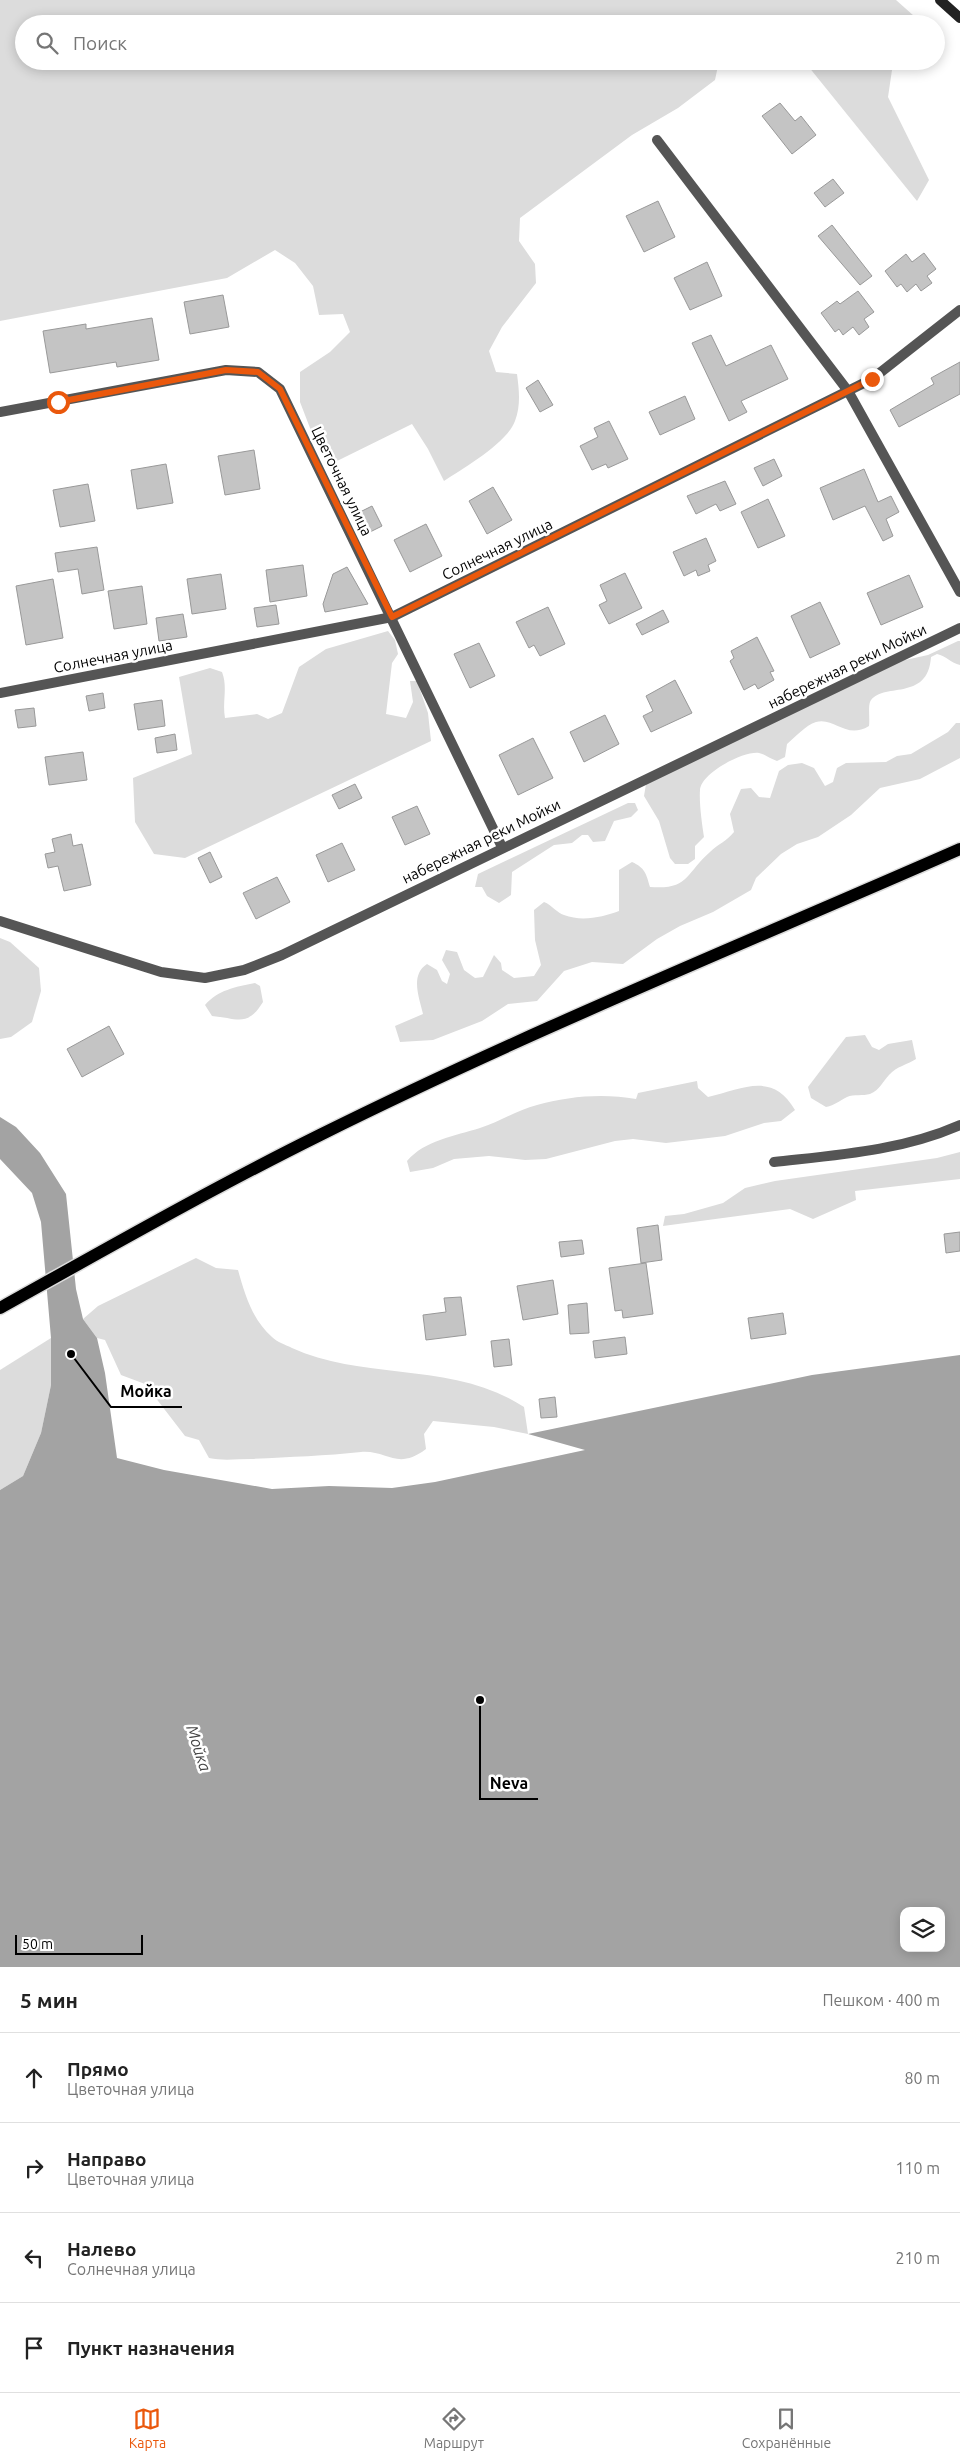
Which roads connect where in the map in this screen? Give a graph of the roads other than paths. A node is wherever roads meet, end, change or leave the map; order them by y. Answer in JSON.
{"nodes":[{"id":1,"x":940,"y":0,"type":"edge"},
{"id":2,"x":960,"y":18,"type":"edge"},
{"id":3,"x":657,"y":140,"type":"dead end"},
{"id":4,"x":960,"y":310,"type":"edge"},
{"id":5,"x":848,"y":391,"type":"junction"},
{"id":6,"x":0,"y":412,"type":"edge"},
{"id":7,"x":960,"y":592,"type":"edge"},
{"id":8,"x":392,"y":617,"type":"junction"},
{"id":9,"x":960,"y":628,"type":"edge"},
{"id":10,"x":0,"y":693,"type":"edge"},
{"id":11,"x":502,"y":847,"type":"junction"},
{"id":12,"x":960,"y":849,"type":"edge"},
{"id":13,"x":0,"y":920,"type":"edge"},
{"id":14,"x":960,"y":1125,"type":"edge"},
{"id":15,"x":774,"y":1162,"type":"dead end"},
{"id":16,"x":0,"y":1308,"type":"edge"}],
"edges":[{"from":1,"to":2,"type":"main road"},
{"from":3,"to":5,"type":"street"},
{"from":4,"to":5,"type":"street","name":"Солнечная улица"},
{"from":5,"to":7,"type":"street"},
{"from":5,"to":8,"type":"street","name":"Солнечная улица"},
{"from":6,"to":8,"type":"street","name":"Цветочная улица"},
{"from":8,"to":10,"type":"street","name":"Солнечная улица"},
{"from":8,"to":11,"type":"street","name":"Цветочная улица"},
{"from":9,"to":11,"type":"street","name":"набережная реки Мойки"},
{"from":11,"to":13,"type":"street","name":"набережная реки Мойки"},
{"from":12,"to":16,"type":"main road"},
{"from":14,"to":15,"type":"street"}]}
